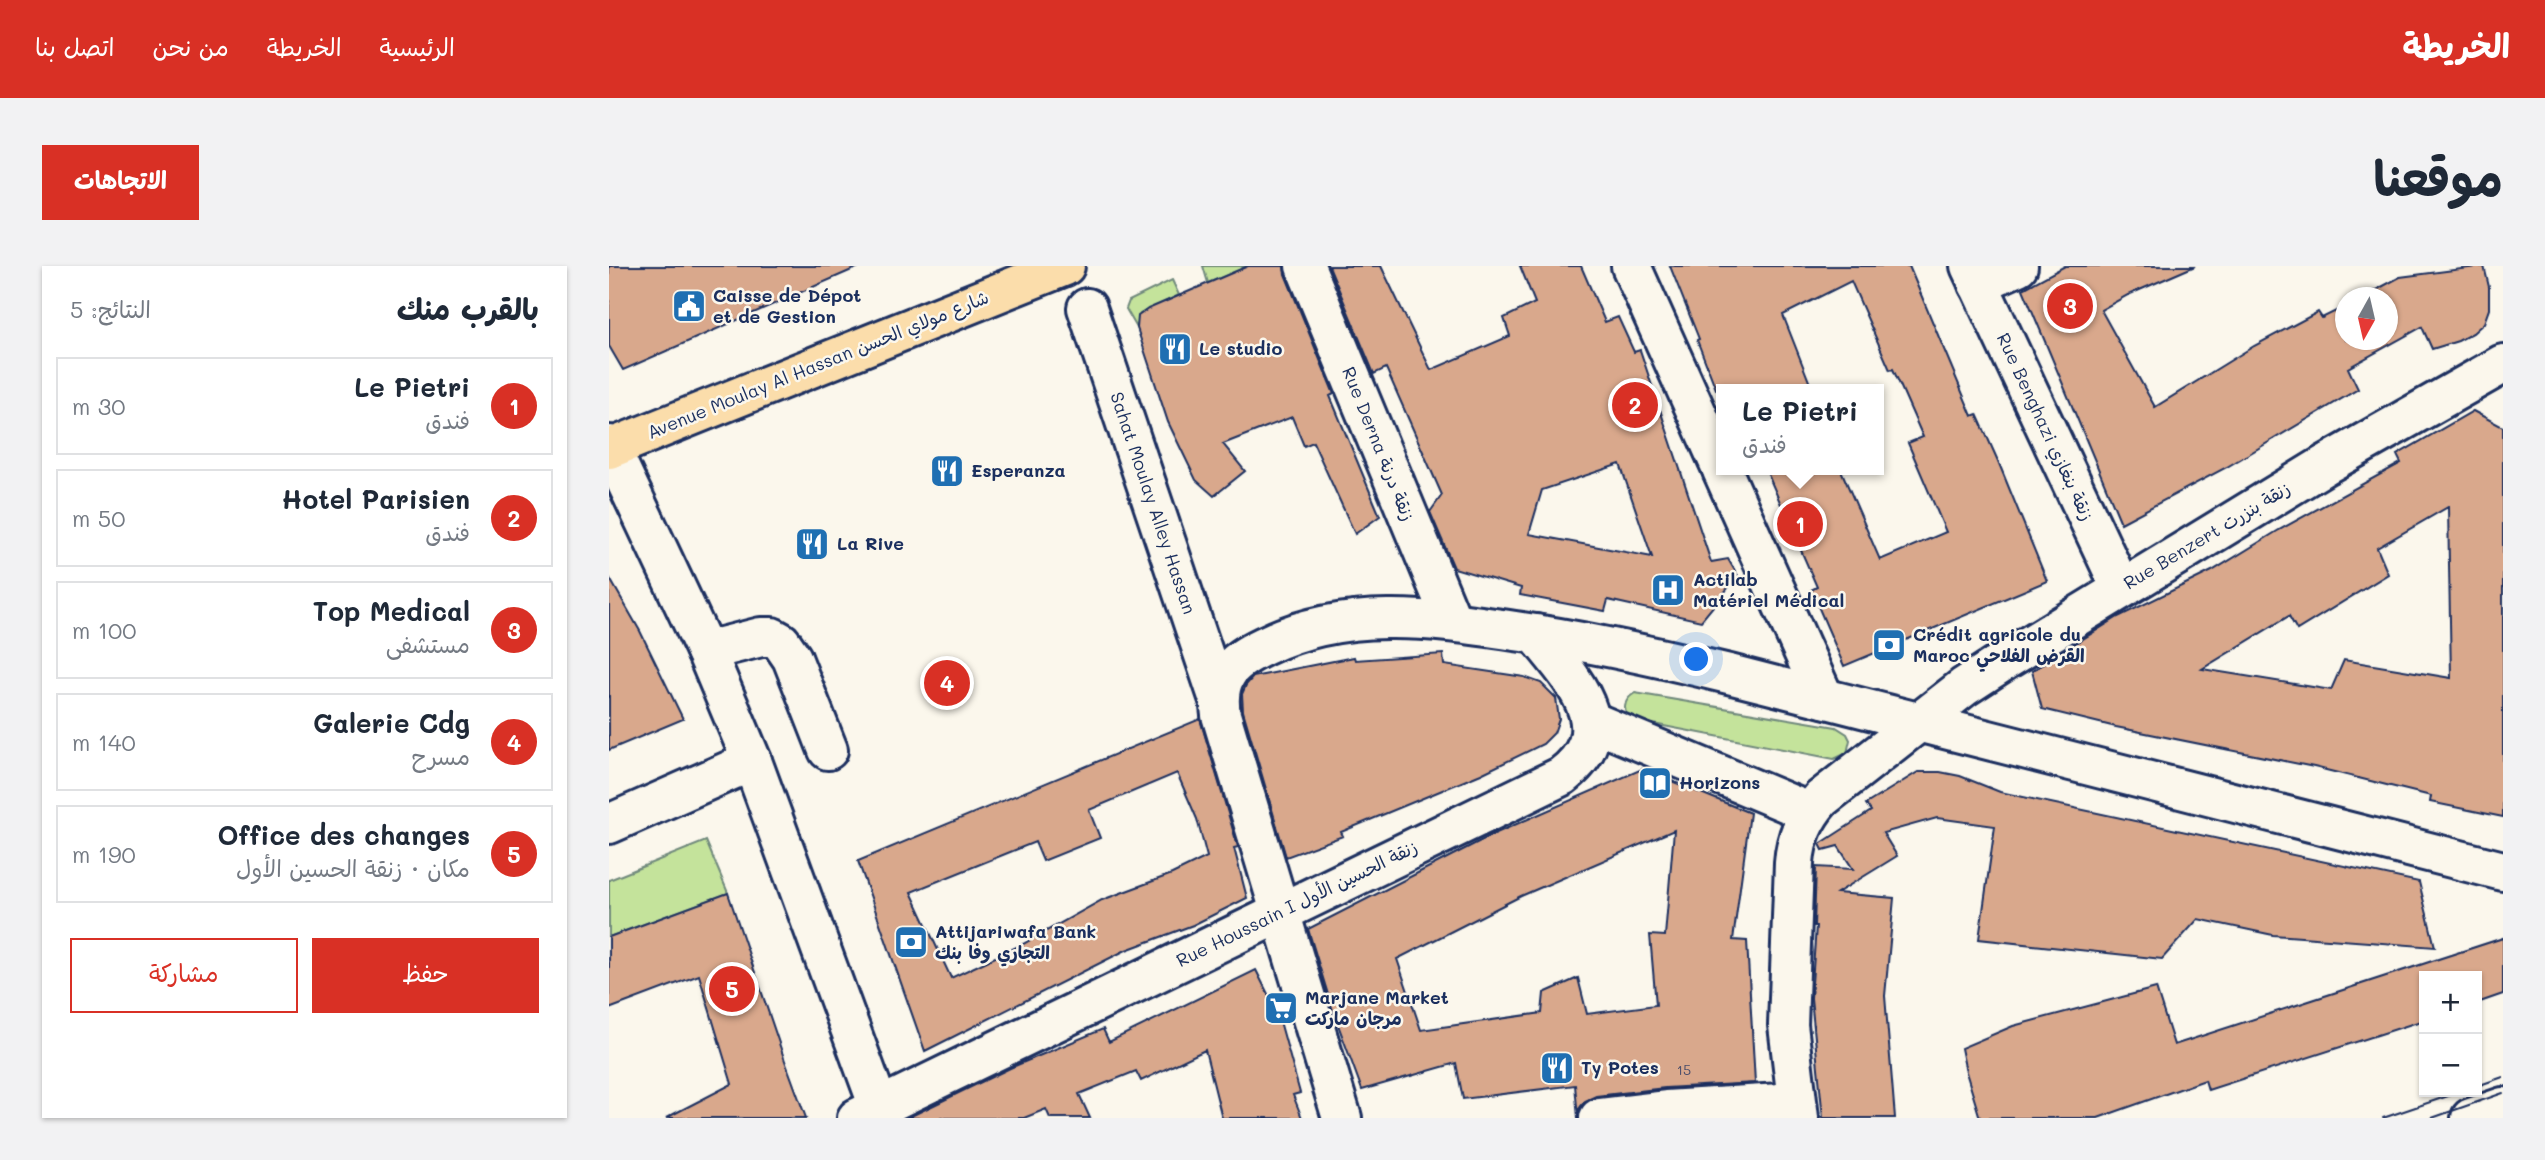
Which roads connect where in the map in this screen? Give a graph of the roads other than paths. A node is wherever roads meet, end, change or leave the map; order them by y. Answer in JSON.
{"nodes":[{"id":1,"x":1065,"y":266,"type":"edge"},
{"id":2,"x":1305,"y":266,"type":"edge"},
{"id":3,"x":1632,"y":266,"type":"edge"},
{"id":4,"x":2018,"y":266,"type":"edge"},
{"id":5,"x":1974,"y":275,"type":"edge"},
{"id":6,"x":1087,"y":308,"type":"dead end"},
{"id":7,"x":2503,"y":364,"type":"edge"},
{"id":8,"x":610,"y":447,"type":"edge"},
{"id":9,"x":1716,"y":455,"type":"edge"},
{"id":10,"x":1725,"y":475,"type":"edge"},
{"id":11,"x":2121,"y":588,"type":"junction"},
{"id":12,"x":1452,"y":621,"type":"junction"},
{"id":13,"x":1536,"y":634,"type":"junction"},
{"id":14,"x":706,"y":651,"type":"junction"},
{"id":15,"x":1824,"y":698,"type":"junction"},
{"id":16,"x":1219,"y":700,"type":"junction"},
{"id":17,"x":1591,"y":721,"type":"junction"},
{"id":18,"x":1920,"y":723,"type":"junction"},
{"id":19,"x":828,"y":750,"type":"dead end"},
{"id":20,"x":752,"y":761,"type":"junction"},
{"id":21,"x":1809,"y":812,"type":"junction"},
{"id":22,"x":609,"y":824,"type":"edge"},
{"id":23,"x":2503,"y":871,"type":"edge"},
{"id":24,"x":1281,"y":911,"type":"junction"},
{"id":25,"x":2503,"y":1107,"type":"edge"},
{"id":26,"x":1798,"y":1110,"type":"edge"},
{"id":27,"x":873,"y":1114,"type":"edge"},
{"id":28,"x":1342,"y":1118,"type":"edge"},
{"id":29,"x":1599,"y":1118,"type":"edge"},
{"id":30,"x":2471,"y":1118,"type":"edge"}],
"edges":[{"from":1,"to":8,"type":"main road","name":"Avenue Moulay Al Hassan شارع مولاي الحسن"},
{"from":2,"to":12,"type":"street","name":"Rue Derna زنقة درنة"},
{"from":3,"to":9,"type":"street"},
{"from":4,"to":5,"type":"street"},
{"from":5,"to":11,"type":"street","name":"Rue Benghazi زنقة بنغازي"},
{"from":6,"to":16,"type":"street","name":"Sahat Moulay Alley Hassan"},
{"from":7,"to":11,"type":"street","name":"Rue Benzert زنقة بنزرت"},
{"from":8,"to":14,"type":"street"},
{"from":10,"to":15,"type":"street"},
{"from":11,"to":18,"type":"street","name":"Rue Benzert زنقة بنزرت"},
{"from":12,"to":13,"type":"street"},
{"from":12,"to":16,"type":"street"},
{"from":13,"to":15,"type":"street"},
{"from":13,"to":17,"type":"street"},
{"from":14,"to":19,"type":"street"},
{"from":14,"to":20,"type":"street"},
{"from":15,"to":18,"type":"street"},
{"from":16,"to":24,"type":"street","name":"Sahat Moulay Alley Hassan"},
{"from":17,"to":21,"type":"street"},
{"from":17,"to":24,"type":"street","name":"Rue Houssain I زنقة الحسين الأول"},
{"from":18,"to":21,"type":"street","name":"Rue Benzert زنقة بنزرت"},
{"from":18,"to":23,"type":"street"},
{"from":20,"to":22,"type":"street"},
{"from":20,"to":27,"type":"street"},
{"from":21,"to":26,"type":"street"},
{"from":24,"to":27,"type":"street","name":"Rue Houssain I زنقة الحسين الأول"},
{"from":24,"to":28,"type":"street","name":"Sahat Moulay Alley Hassan"},
{"from":25,"to":30,"type":"street"},
{"from":26,"to":29,"type":"street"}]}
